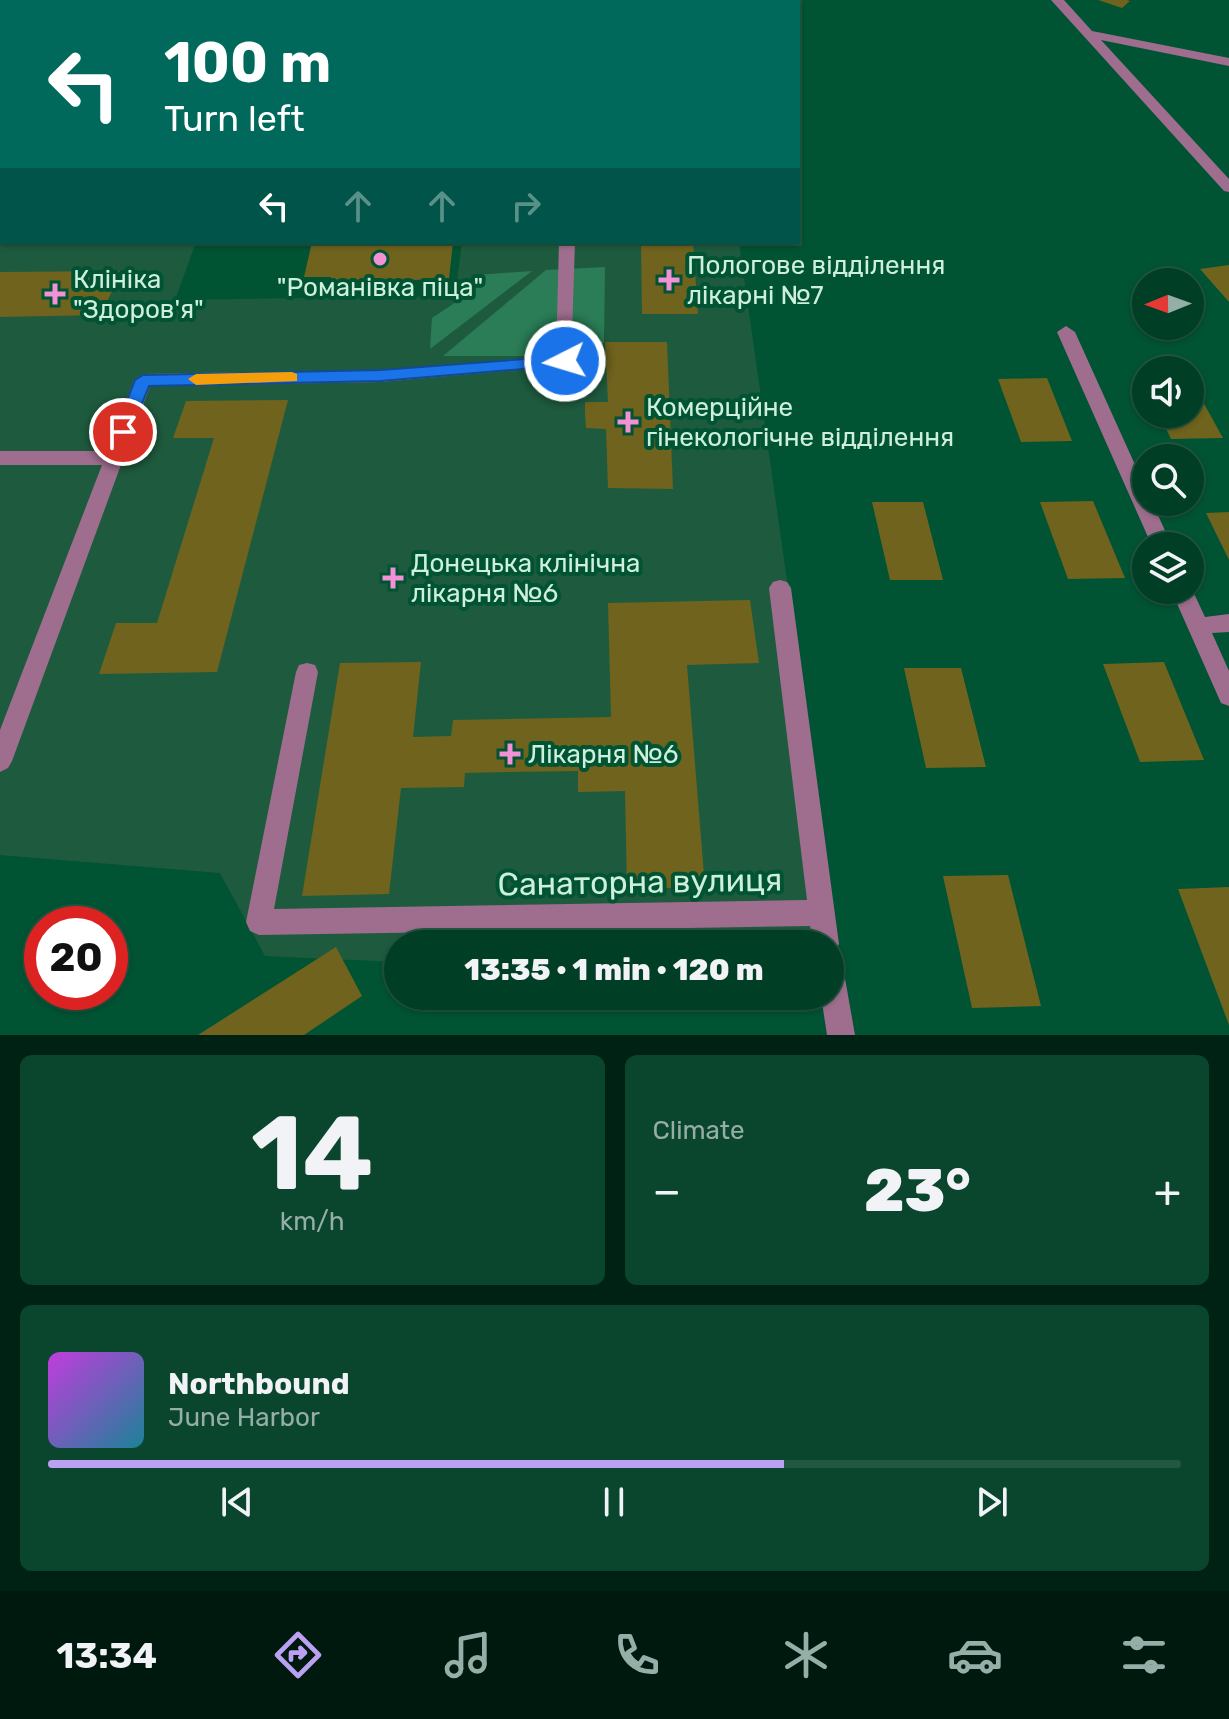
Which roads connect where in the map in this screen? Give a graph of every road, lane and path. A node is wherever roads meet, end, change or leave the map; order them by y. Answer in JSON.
{"nodes":[{"id":1,"x":1057,"y":0,"type":"edge"},
{"id":2,"x":1085,"y":33,"type":"junction"},
{"id":3,"x":1229,"y":62,"type":"edge"},
{"id":4,"x":1229,"y":188,"type":"edge"},
{"id":5,"x":567,"y":244,"type":"edge"},
{"id":6,"x":1066,"y":332,"type":"dead end"},
{"id":7,"x":0,"y":458,"type":"edge"},
{"id":8,"x":114,"y":458,"type":"junction"},
{"id":9,"x":1156,"y":532,"type":"edge"},
{"id":10,"x":780,"y":588,"type":"dead end"},
{"id":11,"x":1188,"y":604,"type":"edge"},
{"id":12,"x":1229,"y":623,"type":"edge"},
{"id":13,"x":1198,"y":626,"type":"junction"},
{"id":14,"x":307,"y":672,"type":"dead end"},
{"id":15,"x":1229,"y":696,"type":"edge"},
{"id":16,"x":0,"y":761,"type":"edge"},
{"id":17,"x":821,"y":913,"type":"junction"},
{"id":18,"x":824,"y":930,"type":"edge"},
{"id":19,"x":837,"y":1010,"type":"edge"},
{"id":20,"x":841,"y":1035,"type":"edge"}],
"edges":[{"from":1,"to":2,"type":"street"},
{"from":2,"to":3,"type":"street"},
{"from":2,"to":4,"type":"street"},
{"from":5,"to":8,"type":"street"},
{"from":6,"to":9,"type":"street"},
{"from":7,"to":8,"type":"street"},
{"from":8,"to":16,"type":"street"},
{"from":10,"to":17,"type":"street","name":"Санаторна вулиця"},
{"from":11,"to":13,"type":"street"},
{"from":12,"to":13,"type":"street"},
{"from":13,"to":15,"type":"street"},
{"from":14,"to":17,"type":"street","name":"Санаторна вулиця"},
{"from":17,"to":18,"type":"street","name":"Санаторна вулиця"},
{"from":19,"to":20,"type":"street"}]}
